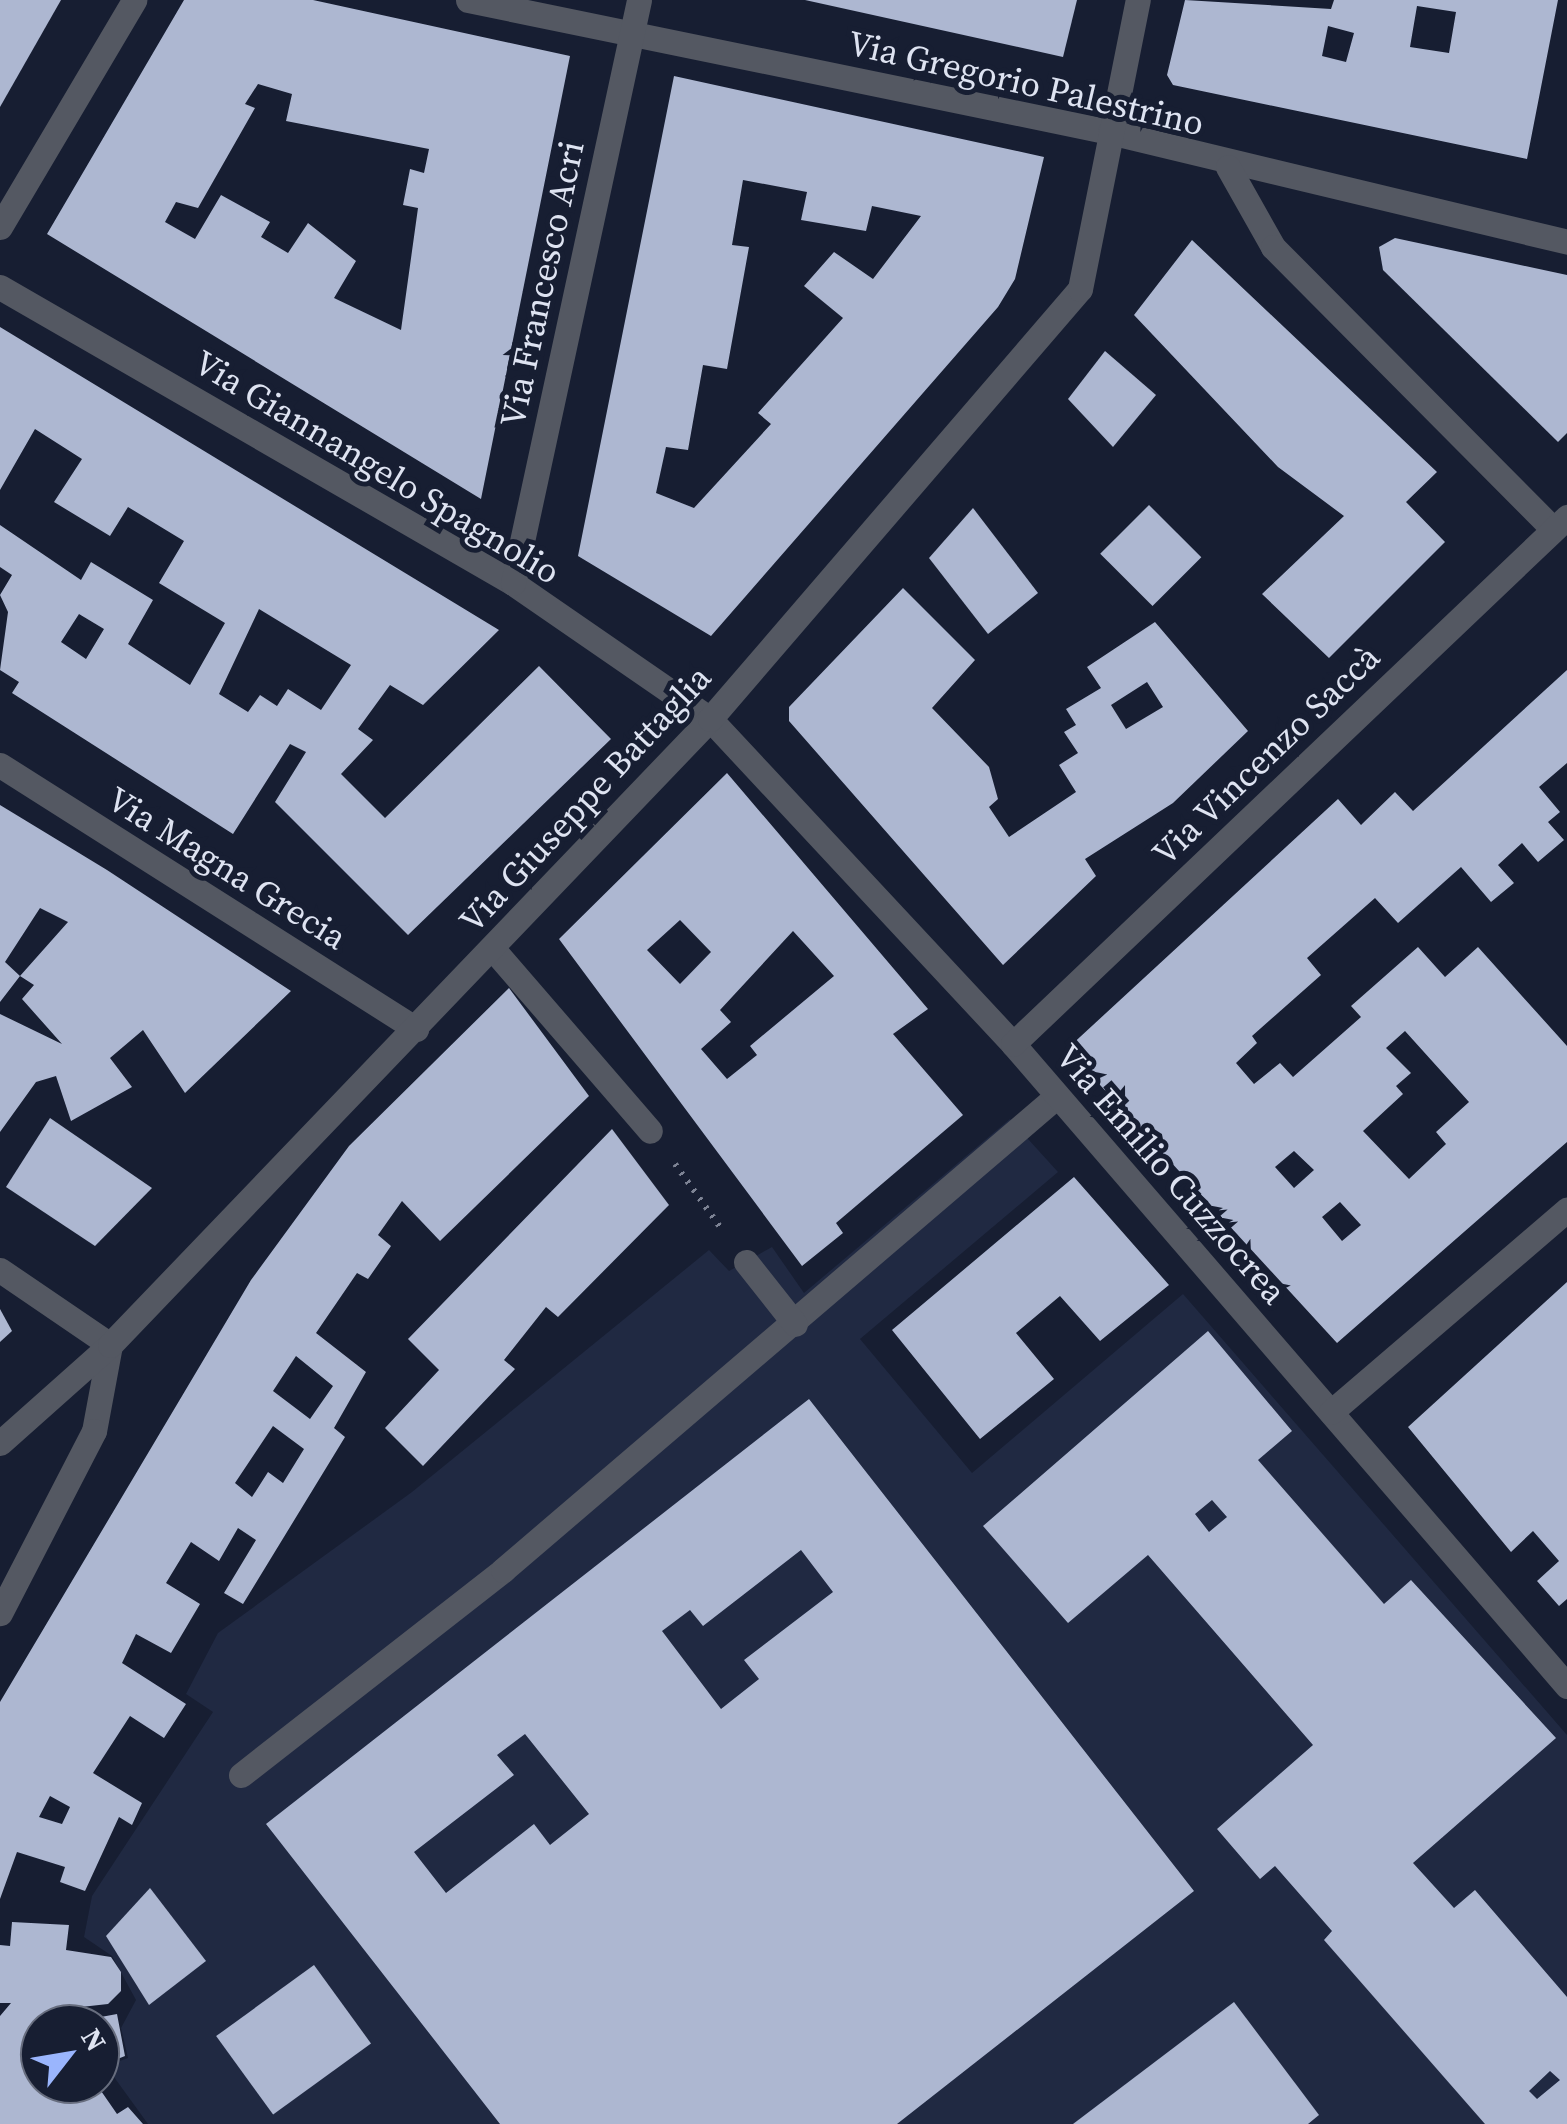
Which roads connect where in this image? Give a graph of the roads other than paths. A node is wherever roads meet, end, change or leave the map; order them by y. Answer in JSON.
{"nodes":[{"id":1,"x":134,"y":0,"type":"edge"},
{"id":2,"x":468,"y":0,"type":"edge"},
{"id":3,"x":639,"y":0,"type":"edge"},
{"id":4,"x":1138,"y":0,"type":"edge"},
{"id":5,"x":632,"y":32,"type":"junction"},
{"id":6,"x":1110,"y":132,"type":"junction"},
{"id":7,"x":1228,"y":167,"type":"junction"},
{"id":8,"x":0,"y":227,"type":"edge"},
{"id":9,"x":1566,"y":236,"type":"edge"},
{"id":10,"x":0,"y":287,"type":"edge"},
{"id":11,"x":1560,"y":523,"type":"edge"},
{"id":12,"x":513,"y":583,"type":"junction"},
{"id":13,"x":710,"y":720,"type":"junction"},
{"id":14,"x":0,"y":765,"type":"edge"},
{"id":15,"x":492,"y":948,"type":"junction"},
{"id":16,"x":416,"y":1029,"type":"junction"},
{"id":17,"x":1013,"y":1044,"type":"junction"},
{"id":18,"x":1057,"y":1096,"type":"junction"},
{"id":19,"x":650,"y":1131,"type":"road end"},
{"id":20,"x":1567,"y":1210,"type":"edge"},
{"id":21,"x":746,"y":1262,"type":"road end"},
{"id":22,"x":0,"y":1270,"type":"edge"},
{"id":23,"x":794,"y":1324,"type":"junction"},
{"id":24,"x":110,"y":1345,"type":"junction"},
{"id":25,"x":1330,"y":1412,"type":"junction"},
{"id":26,"x":0,"y":1443,"type":"edge"},
{"id":27,"x":0,"y":1614,"type":"edge"},
{"id":28,"x":1567,"y":1686,"type":"edge"},
{"id":29,"x":241,"y":1774,"type":"dead end"}],
"edges":[{"from":1,"to":8,"type":"street"},
{"from":2,"to":5,"type":"street","name":"Via Gregorio Palestrino"},
{"from":3,"to":5,"type":"street","name":"Via Francesco Acri"},
{"from":4,"to":6,"type":"street","name":"Via Giuseppe Battaglia"},
{"from":5,"to":6,"type":"street","name":"Via Gregorio Palestrino"},
{"from":5,"to":12,"type":"street","name":"Via Francesco Acri"},
{"from":6,"to":7,"type":"street","name":"Via Gregorio Palestrino"},
{"from":6,"to":13,"type":"street","name":"Via Giuseppe Battaglia"},
{"from":7,"to":9,"type":"street","name":"Via Gregorio Palestrino"},
{"from":7,"to":11,"type":"street"},
{"from":10,"to":12,"type":"street","name":"Via Giannangelo Spagnolio"},
{"from":11,"to":17,"type":"street","name":"Via Vincenzo Saccà"},
{"from":12,"to":13,"type":"street","name":"Via Giannangelo Spagnolio"},
{"from":13,"to":15,"type":"street","name":"Via Giuseppe Battaglia"},
{"from":13,"to":17,"type":"street","name":"Via Emilio Cuzzocrea"},
{"from":14,"to":16,"type":"street","name":"Via Magna Grecia"},
{"from":15,"to":16,"type":"street","name":"Via Giuseppe Battaglia"},
{"from":15,"to":19,"type":"street"},
{"from":16,"to":24,"type":"street","name":"Via Giuseppe Battaglia"},
{"from":17,"to":18,"type":"street","name":"Via Emilio Cuzzocrea"},
{"from":18,"to":23,"type":"street"},
{"from":18,"to":25,"type":"street","name":"Via Emilio Cuzzocrea"},
{"from":20,"to":25,"type":"street"},
{"from":21,"to":23,"type":"street"},
{"from":22,"to":24,"type":"street"},
{"from":23,"to":29,"type":"street"},
{"from":24,"to":26,"type":"street","name":"Via Giuseppe Battaglia"},
{"from":24,"to":27,"type":"street"},
{"from":25,"to":28,"type":"street","name":"Via Emilio Cuzzocrea"}]}
